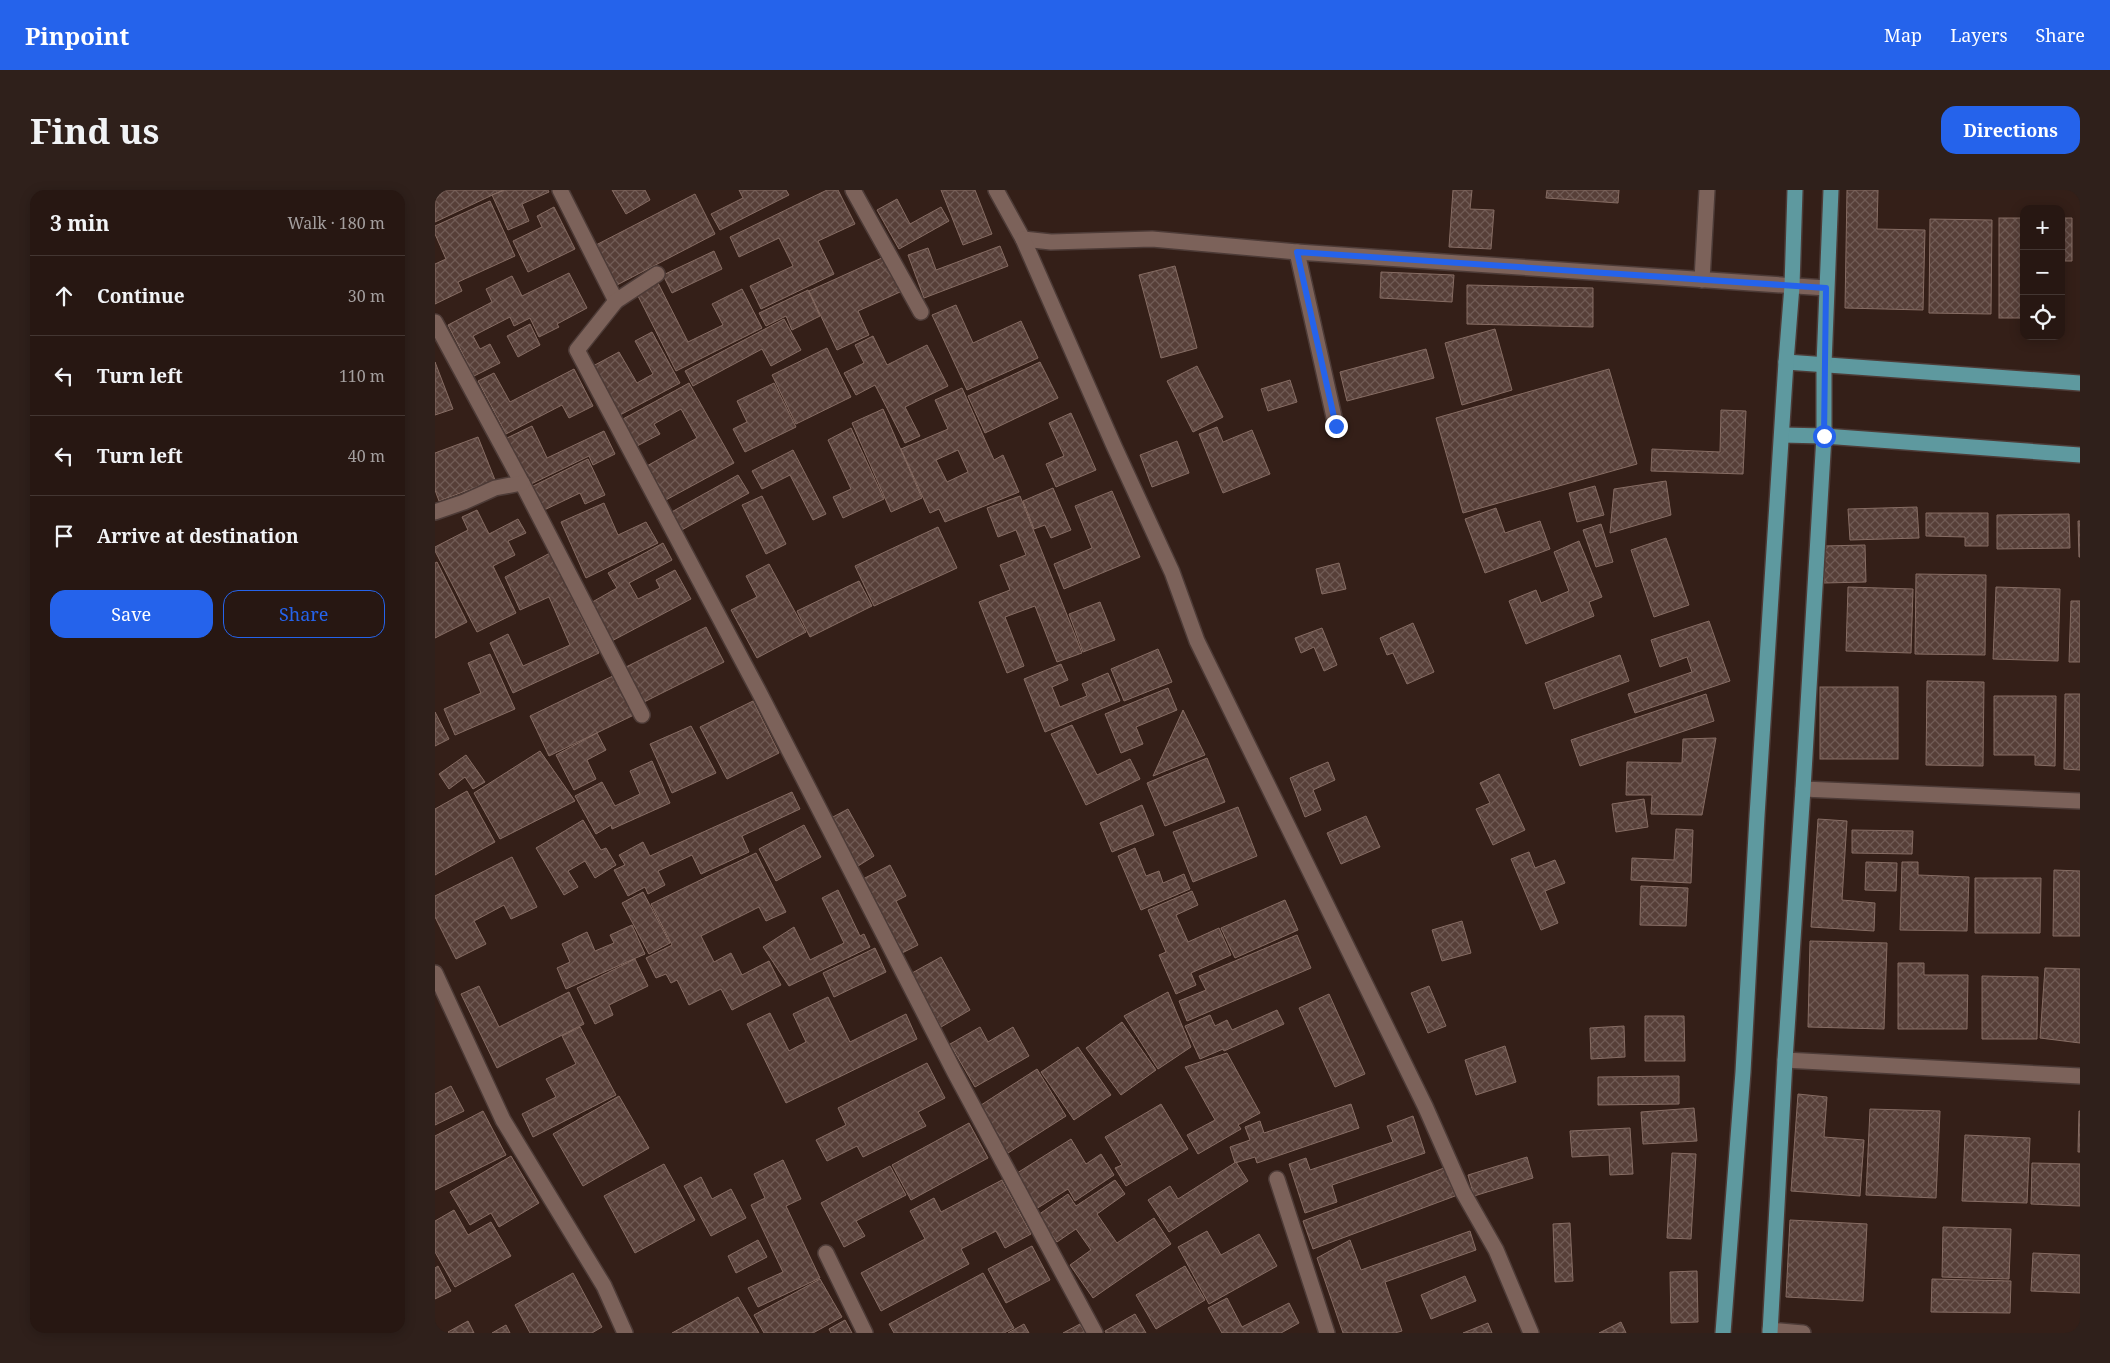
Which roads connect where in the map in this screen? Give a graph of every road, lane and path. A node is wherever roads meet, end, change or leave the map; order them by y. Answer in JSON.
{"nodes":[{"id":1,"x":560,"y":190,"type":"edge"},
{"id":2,"x":853,"y":190,"type":"edge"},
{"id":3,"x":996,"y":190,"type":"edge"},
{"id":4,"x":1707,"y":190,"type":"edge"},
{"id":5,"x":1795,"y":190,"type":"edge"},
{"id":6,"x":1831,"y":190,"type":"edge"},
{"id":7,"x":1023,"y":239,"type":"junction"},
{"id":8,"x":1297,"y":252,"type":"junction"},
{"id":9,"x":657,"y":274,"type":"dead end"},
{"id":10,"x":1702,"y":280,"type":"junction"},
{"id":11,"x":1792,"y":286,"type":"junction"},
{"id":12,"x":1826,"y":288,"type":"junction"},
{"id":13,"x":616,"y":301,"type":"junction"},
{"id":14,"x":921,"y":312,"type":"dead end"},
{"id":15,"x":435,"y":322,"type":"edge"},
{"id":16,"x":1785,"y":362,"type":"junction"},
{"id":17,"x":1824,"y":364,"type":"junction"},
{"id":18,"x":2080,"y":383,"type":"edge"},
{"id":19,"x":1336,"y":426,"type":"dead end"},
{"id":20,"x":1782,"y":435,"type":"junction"},
{"id":21,"x":1824,"y":436,"type":"junction"},
{"id":22,"x":2080,"y":455,"type":"edge"},
{"id":23,"x":522,"y":483,"type":"junction"},
{"id":24,"x":435,"y":512,"type":"edge"},
{"id":25,"x":642,"y":715,"type":"dead end"},
{"id":26,"x":1803,"y":789,"type":"junction"},
{"id":27,"x":2080,"y":801,"type":"edge"},
{"id":28,"x":435,"y":973,"type":"edge"},
{"id":29,"x":1785,"y":1060,"type":"junction"},
{"id":30,"x":2080,"y":1076,"type":"edge"},
{"id":31,"x":1277,"y":1179,"type":"dead end"},
{"id":32,"x":826,"y":1254,"type":"dead end"},
{"id":33,"x":1770,"y":1332,"type":"edge"},
{"id":34,"x":625,"y":1333,"type":"edge"},
{"id":35,"x":865,"y":1333,"type":"edge"},
{"id":36,"x":1095,"y":1333,"type":"edge"},
{"id":37,"x":1327,"y":1333,"type":"edge"},
{"id":38,"x":1531,"y":1333,"type":"edge"},
{"id":39,"x":1723,"y":1333,"type":"edge"},
{"id":40,"x":1803,"y":1333,"type":"edge"}],
"edges":[{"from":1,"to":13,"type":"street"},
{"from":2,"to":14,"type":"street"},
{"from":3,"to":7,"type":"street"},
{"from":4,"to":10,"type":"street"},
{"from":5,"to":11,"type":"main road"},
{"from":6,"to":12,"type":"main road"},
{"from":7,"to":8,"type":"street"},
{"from":7,"to":38,"type":"street"},
{"from":8,"to":10,"type":"street"},
{"from":8,"to":19,"type":"street"},
{"from":9,"to":13,"type":"street"},
{"from":10,"to":11,"type":"street"},
{"from":11,"to":12,"type":"street"},
{"from":11,"to":16,"type":"main road"},
{"from":12,"to":17,"type":"main road"},
{"from":13,"to":36,"type":"street"},
{"from":15,"to":23,"type":"street"},
{"from":16,"to":17,"type":"main road"},
{"from":16,"to":20,"type":"main road"},
{"from":17,"to":18,"type":"main road"},
{"from":17,"to":21,"type":"main road"},
{"from":20,"to":21,"type":"main road"},
{"from":20,"to":39,"type":"main road"},
{"from":21,"to":22,"type":"main road"},
{"from":21,"to":26,"type":"main road"},
{"from":23,"to":24,"type":"street"},
{"from":23,"to":25,"type":"street"},
{"from":26,"to":27,"type":"street"},
{"from":26,"to":29,"type":"main road"},
{"from":28,"to":34,"type":"street"},
{"from":29,"to":30,"type":"street"},
{"from":29,"to":33,"type":"main road"},
{"from":31,"to":37,"type":"street"},
{"from":32,"to":35,"type":"street"},
{"from":33,"to":40,"type":"street"}]}
